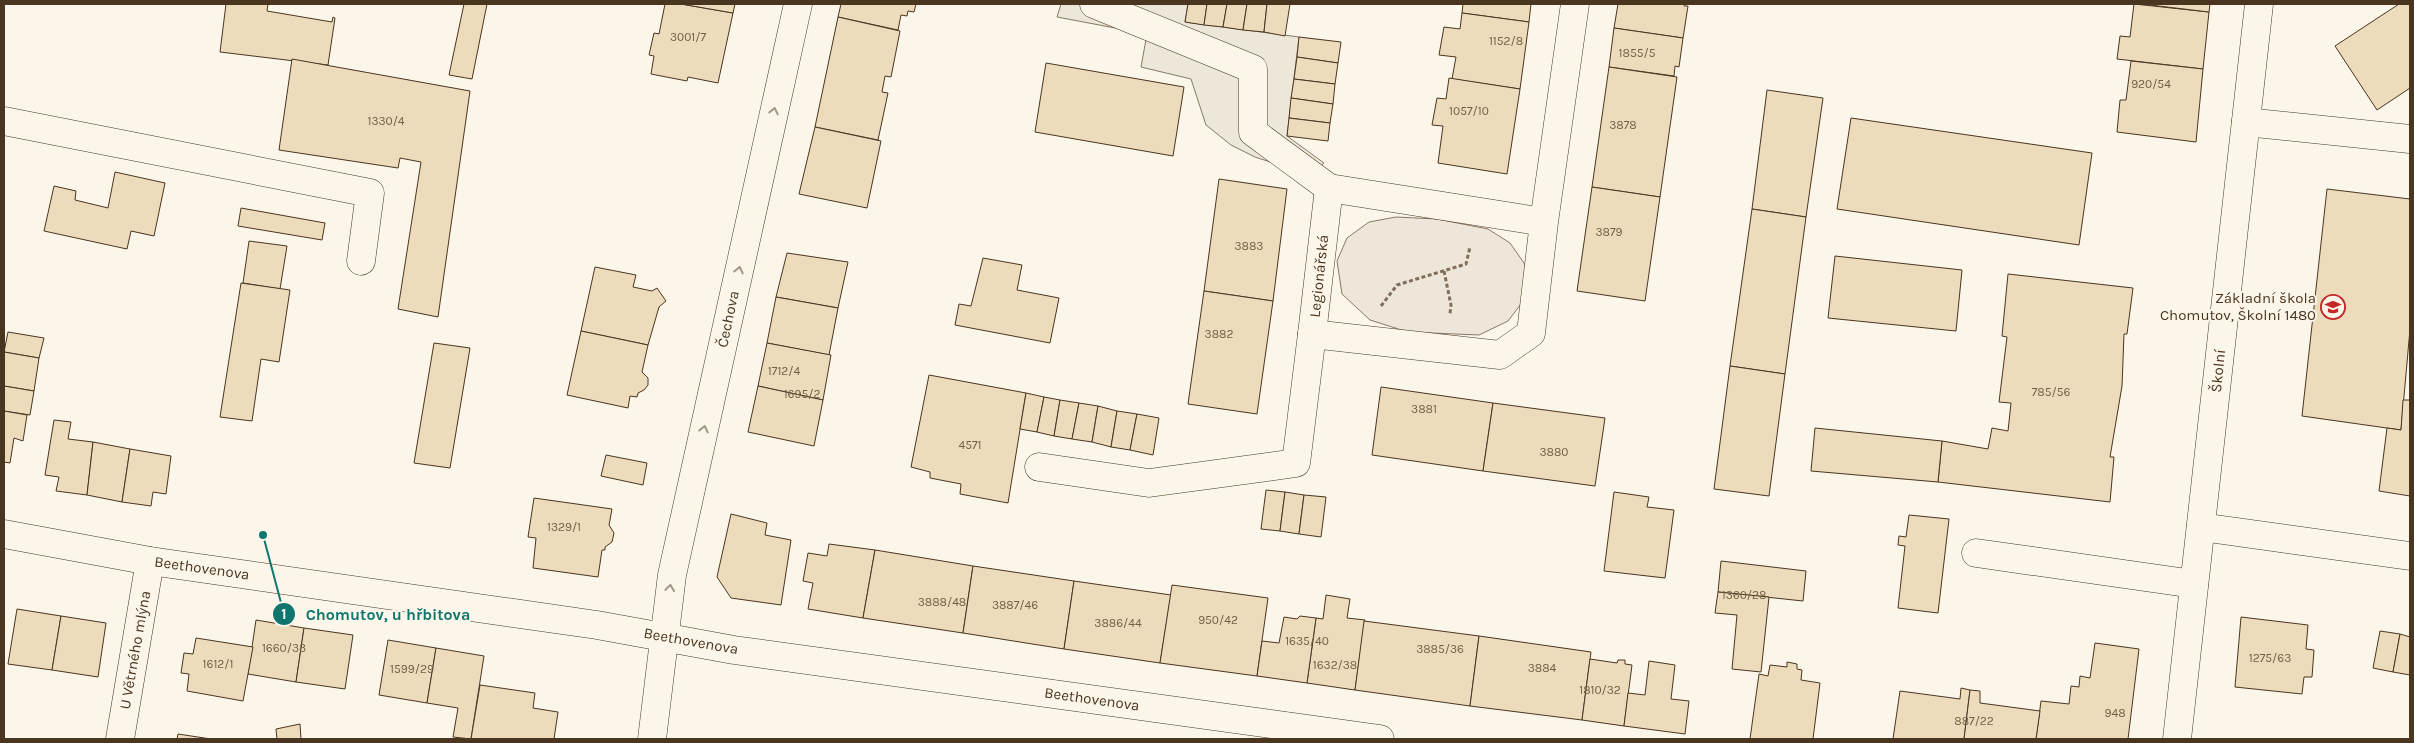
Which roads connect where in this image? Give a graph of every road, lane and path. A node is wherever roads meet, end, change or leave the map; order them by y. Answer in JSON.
{"nodes":[{"id":1,"x":798,"y":4,"type":"edge"},
{"id":2,"x":1094,"y":4,"type":"edge"},
{"id":3,"x":1575,"y":4,"type":"edge"},
{"id":4,"x":2259,"y":4,"type":"edge"},
{"id":5,"x":4,"y":121,"type":"edge"},
{"id":6,"x":2246,"y":122,"type":"junction"},
{"id":7,"x":2410,"y":139,"type":"edge"},
{"id":8,"x":1329,"y":188,"type":"junction"},
{"id":9,"x":1478,"y":212,"type":"junction"},
{"id":10,"x":1544,"y":222,"type":"junction"},
{"id":11,"x":361,"y":260,"type":"dead end"},
{"id":12,"x":1444,"y":271,"type":"junction"},
{"id":13,"x":1312,"y":334,"type":"junction"},
{"id":14,"x":1355,"y":339,"type":"junction"},
{"id":15,"x":1444,"y":349,"type":"junction"},
{"id":16,"x":1038,"y":467,"type":"dead end"},
{"id":17,"x":2201,"y":527,"type":"junction"},
{"id":18,"x":4,"y":534,"type":"edge"},
{"id":19,"x":1976,"y":552,"type":"dead end"},
{"id":20,"x":2410,"y":556,"type":"edge"},
{"id":21,"x":150,"y":561,"type":"junction"},
{"id":22,"x":2194,"y":584,"type":"junction"},
{"id":23,"x":663,"y":636,"type":"junction"},
{"id":24,"x":649,"y":732,"type":"edge"},
{"id":25,"x":120,"y":739,"type":"edge"},
{"id":26,"x":1380,"y":739,"type":"edge"},
{"id":27,"x":2177,"y":739,"type":"edge"}],
"edges":[{"from":23,"to":1,"type":"street","name":"Čechova","one_way":true},
{"from":2,"to":8,"type":"street"},
{"from":3,"to":10,"type":"street","name":"Legionářská"},
{"from":4,"to":6,"type":"street","name":"Školní"},
{"from":5,"to":11,"type":"street"},
{"from":6,"to":7,"type":"street"},
{"from":6,"to":17,"type":"street","name":"Školní"},
{"from":8,"to":9,"type":"street"},
{"from":8,"to":13,"type":"street","name":"Legionářská"},
{"from":9,"to":10,"type":"street"},
{"from":9,"to":12,"type":"path"},
{"from":10,"to":15,"type":"street","name":"Legionářská"},
{"from":12,"to":14,"type":"path"},
{"from":12,"to":15,"type":"path"},
{"from":13,"to":14,"type":"street","name":"Legionářská"},
{"from":13,"to":16,"type":"street"},
{"from":14,"to":15,"type":"street","name":"Legionářská"},
{"from":17,"to":20,"type":"street"},
{"from":17,"to":22,"type":"street","name":"Školní"},
{"from":18,"to":21,"type":"street","name":"Beethovenova"},
{"from":19,"to":22,"type":"street"},
{"from":21,"to":23,"type":"street","name":"Beethovenova"},
{"from":21,"to":25,"type":"street","name":"U Větrného mlýna"},
{"from":22,"to":27,"type":"street","name":"Školní"},
{"from":23,"to":24,"type":"street","name":"Čechova"},
{"from":23,"to":26,"type":"street","name":"Beethovenova"}]}
